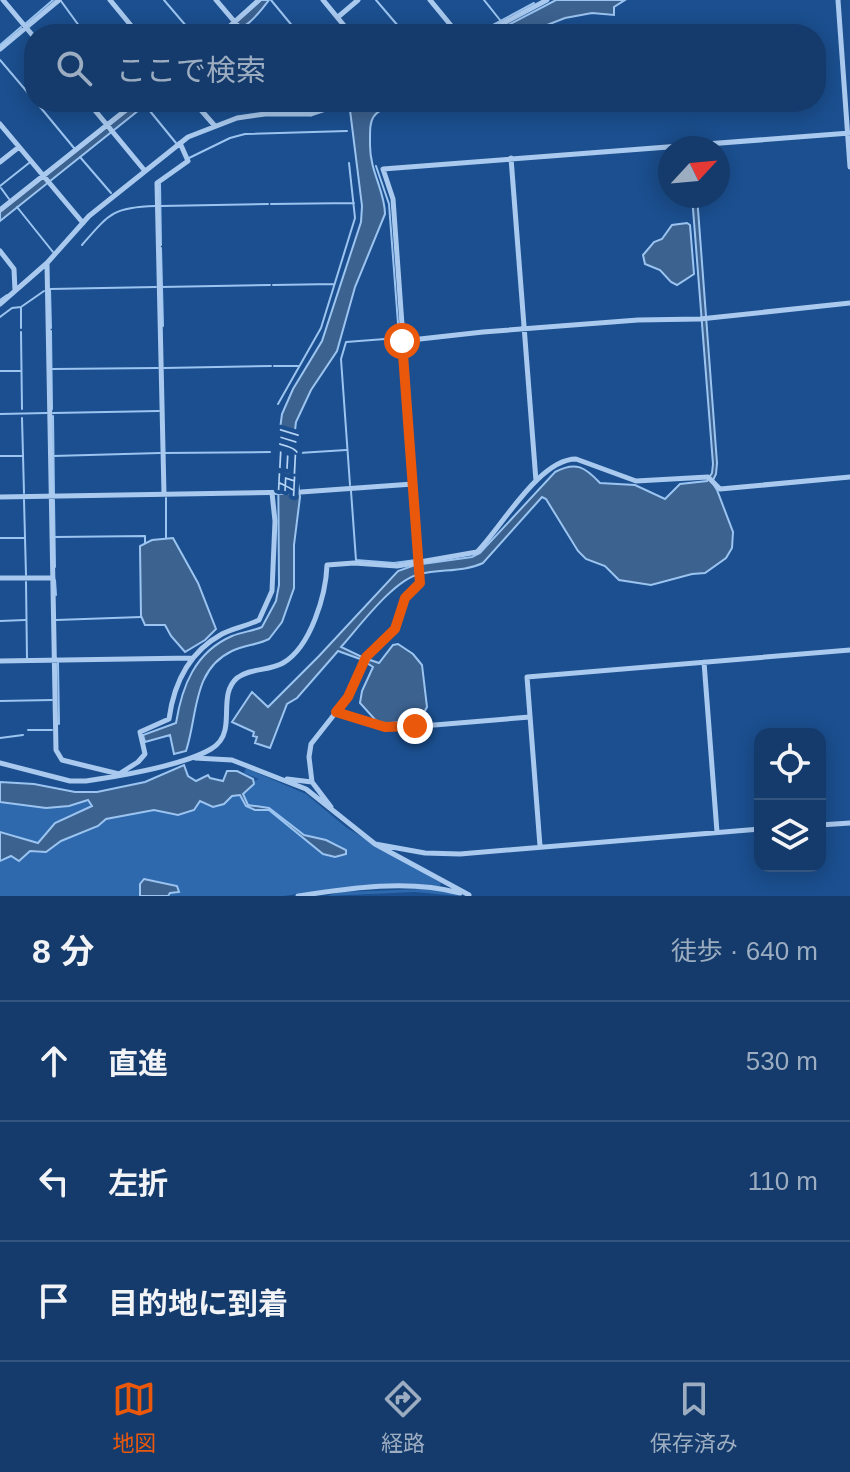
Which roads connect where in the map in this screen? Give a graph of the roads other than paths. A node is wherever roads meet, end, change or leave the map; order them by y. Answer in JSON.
{"nodes":[{"id":1,"x":3,"y":0,"type":"edge"},
{"id":2,"x":59,"y":0,"type":"edge"},
{"id":3,"x":110,"y":0,"type":"edge"},
{"id":4,"x":216,"y":0,"type":"edge"},
{"id":5,"x":259,"y":0,"type":"edge"},
{"id":6,"x":323,"y":0,"type":"edge"},
{"id":7,"x":358,"y":0,"type":"edge"},
{"id":8,"x":430,"y":0,"type":"edge"},
{"id":9,"x":547,"y":0,"type":"edge"},
{"id":10,"x":838,"y":0,"type":"edge"},
{"id":11,"x":538,"y":2,"type":"edge"},
{"id":12,"x":338,"y":17,"type":"junction"},
{"id":13,"x":235,"y":23,"type":"joint"},
{"id":14,"x":31,"y":24,"type":"edge"},
{"id":15,"x":130,"y":24,"type":"edge"},
{"id":16,"x":343,"y":24,"type":"edge"},
{"id":17,"x":450,"y":24,"type":"edge"},
{"id":18,"x":500,"y":24,"type":"edge"},
{"id":19,"x":24,"y":26,"type":"edge"},
{"id":20,"x":24,"y":30,"type":"edge"},
{"id":21,"x":0,"y":49,"type":"edge"},
{"id":22,"x":96,"y":112,"type":"edge"},
{"id":23,"x":123,"y":112,"type":"edge"},
{"id":24,"x":203,"y":112,"type":"edge"},
{"id":25,"x":317,"y":112,"type":"edge"},
{"id":26,"x":311,"y":114,"type":"joint"},
{"id":27,"x":0,"y":124,"type":"edge"},
{"id":28,"x":107,"y":125,"type":"junction"},
{"id":29,"x":214,"y":125,"type":"junction"},
{"id":30,"x":849,"y":133,"type":"edge"},
{"id":31,"x":180,"y":143,"type":"junction"},
{"id":32,"x":730,"y":143,"type":"edge"},
{"id":33,"x":19,"y":147,"type":"junction"},
{"id":34,"x":658,"y":148,"type":"edge"},
{"id":35,"x":511,"y":158,"type":"junction"},
{"id":36,"x":0,"y":162,"type":"edge"},
{"id":37,"x":850,"y":167,"type":"edge"},
{"id":38,"x":145,"y":171,"type":"junction"},
{"id":39,"x":44,"y":176,"type":"junction"},
{"id":40,"x":0,"y":210,"type":"edge"},
{"id":41,"x":83,"y":223,"type":"junction"},
{"id":42,"x":0,"y":251,"type":"edge"},
{"id":43,"x":47,"y":263,"type":"junction"},
{"id":44,"x":15,"y":291,"type":"junction"},
{"id":45,"x":850,"y":303,"type":"edge"},
{"id":46,"x":0,"y":304,"type":"edge"},
{"id":47,"x":524,"y":328,"type":"junction"},
{"id":48,"x":402,"y":341,"type":"junction"},
{"id":49,"x":850,"y":477,"type":"edge"},
{"id":50,"x":536,"y":482,"type":"junction"},
{"id":51,"x":413,"y":484,"type":"junction"},
{"id":52,"x":272,"y":493,"type":"junction"},
{"id":53,"x":164,"y":494,"type":"junction"},
{"id":54,"x":0,"y":497,"type":"edge"},
{"id":55,"x":51,"y":497,"type":"junction"},
{"id":56,"x":420,"y":562,"type":"junction"},
{"id":57,"x":0,"y":578,"type":"edge"},
{"id":58,"x":53,"y":578,"type":"junction"},
{"id":59,"x":850,"y":650,"type":"edge"},
{"id":60,"x":192,"y":658,"type":"junction"},
{"id":61,"x":54,"y":659,"type":"junction"},
{"id":62,"x":0,"y":661,"type":"edge"},
{"id":63,"x":704,"y":662,"type":"junction"},
{"id":64,"x":336,"y":712,"type":"junction"},
{"id":65,"x":530,"y":717,"type":"junction"},
{"id":66,"x":190,"y":758,"type":"junction"},
{"id":67,"x":0,"y":763,"type":"edge"},
{"id":68,"x":119,"y":774,"type":"junction"},
{"id":69,"x":282,"y":779,"type":"junction"},
{"id":70,"x":312,"y":782,"type":"junction"},
{"id":71,"x":334,"y":812,"type":"junction"},
{"id":72,"x":850,"y":823,"type":"edge"},
{"id":73,"x":826,"y":825,"type":"edge"},
{"id":74,"x":754,"y":829,"type":"edge"},
{"id":75,"x":717,"y":832,"type":"junction"},
{"id":76,"x":375,"y":844,"type":"junction"},
{"id":77,"x":540,"y":846,"type":"junction"},
{"id":78,"x":298,"y":896,"type":"edge"},
{"id":79,"x":470,"y":896,"type":"edge"}],
"edges":[{"from":1,"to":19,"type":"street"},
{"from":2,"to":14,"type":"street"},
{"from":3,"to":15,"type":"street"},
{"from":4,"to":13,"type":"street"},
{"from":5,"to":13,"type":"street"},
{"from":6,"to":12,"type":"street"},
{"from":7,"to":12,"type":"street"},
{"from":8,"to":17,"type":"street"},
{"from":9,"to":11,"type":"street"},
{"from":10,"to":30,"type":"street"},
{"from":11,"to":18,"type":"street"},
{"from":12,"to":16,"type":"street"},
{"from":20,"to":21,"type":"street"},
{"from":22,"to":28,"type":"street"},
{"from":23,"to":28,"type":"street"},
{"from":24,"to":29,"type":"street"},
{"from":25,"to":26,"type":"street"},
{"from":26,"to":29,"type":"street"},
{"from":27,"to":33,"type":"street"},
{"from":28,"to":38,"type":"street"},
{"from":28,"to":39,"type":"street"},
{"from":29,"to":31,"type":"street"},
{"from":30,"to":32,"type":"street"},
{"from":30,"to":37,"type":"street"},
{"from":31,"to":38,"type":"street"},
{"from":31,"to":53,"type":"street"},
{"from":33,"to":36,"type":"street"},
{"from":33,"to":39,"type":"street"},
{"from":34,"to":35,"type":"street"},
{"from":35,"to":47,"type":"street"},
{"from":35,"to":48,"type":"street"},
{"from":38,"to":41,"type":"street"},
{"from":39,"to":40,"type":"street"},
{"from":39,"to":41,"type":"street"},
{"from":41,"to":43,"type":"street"},
{"from":42,"to":44,"type":"street"},
{"from":43,"to":44,"type":"street"},
{"from":43,"to":55,"type":"street"},
{"from":44,"to":46,"type":"street"},
{"from":45,"to":47,"type":"street"},
{"from":47,"to":48,"type":"street"},
{"from":47,"to":50,"type":"street"},
{"from":48,"to":51,"type":"street"},
{"from":49,"to":50,"type":"street"},
{"from":50,"to":56,"type":"street"},
{"from":51,"to":52,"type":"street"},
{"from":51,"to":56,"type":"street"},
{"from":52,"to":53,"type":"street"},
{"from":52,"to":60,"type":"street"},
{"from":53,"to":55,"type":"street"},
{"from":54,"to":55,"type":"street"},
{"from":55,"to":58,"type":"street"},
{"from":56,"to":64,"type":"street"},
{"from":56,"to":66,"type":"street"},
{"from":57,"to":58,"type":"street"},
{"from":58,"to":61,"type":"street"},
{"from":59,"to":63,"type":"street"},
{"from":60,"to":61,"type":"street"},
{"from":60,"to":68,"type":"street"},
{"from":61,"to":62,"type":"street"},
{"from":61,"to":68,"type":"street"},
{"from":63,"to":65,"type":"street"},
{"from":63,"to":75,"type":"street"},
{"from":64,"to":65,"type":"street"},
{"from":64,"to":70,"type":"street"},
{"from":65,"to":77,"type":"street"},
{"from":66,"to":68,"type":"street"},
{"from":66,"to":69,"type":"street"},
{"from":67,"to":68,"type":"street"},
{"from":69,"to":70,"type":"street"},
{"from":69,"to":71,"type":"street"},
{"from":70,"to":71,"type":"street"},
{"from":71,"to":76,"type":"street"},
{"from":72,"to":73,"type":"street"},
{"from":74,"to":75,"type":"street"},
{"from":75,"to":77,"type":"street"},
{"from":76,"to":77,"type":"street"},
{"from":76,"to":79,"type":"street"},
{"from":78,"to":79,"type":"street"}]}
